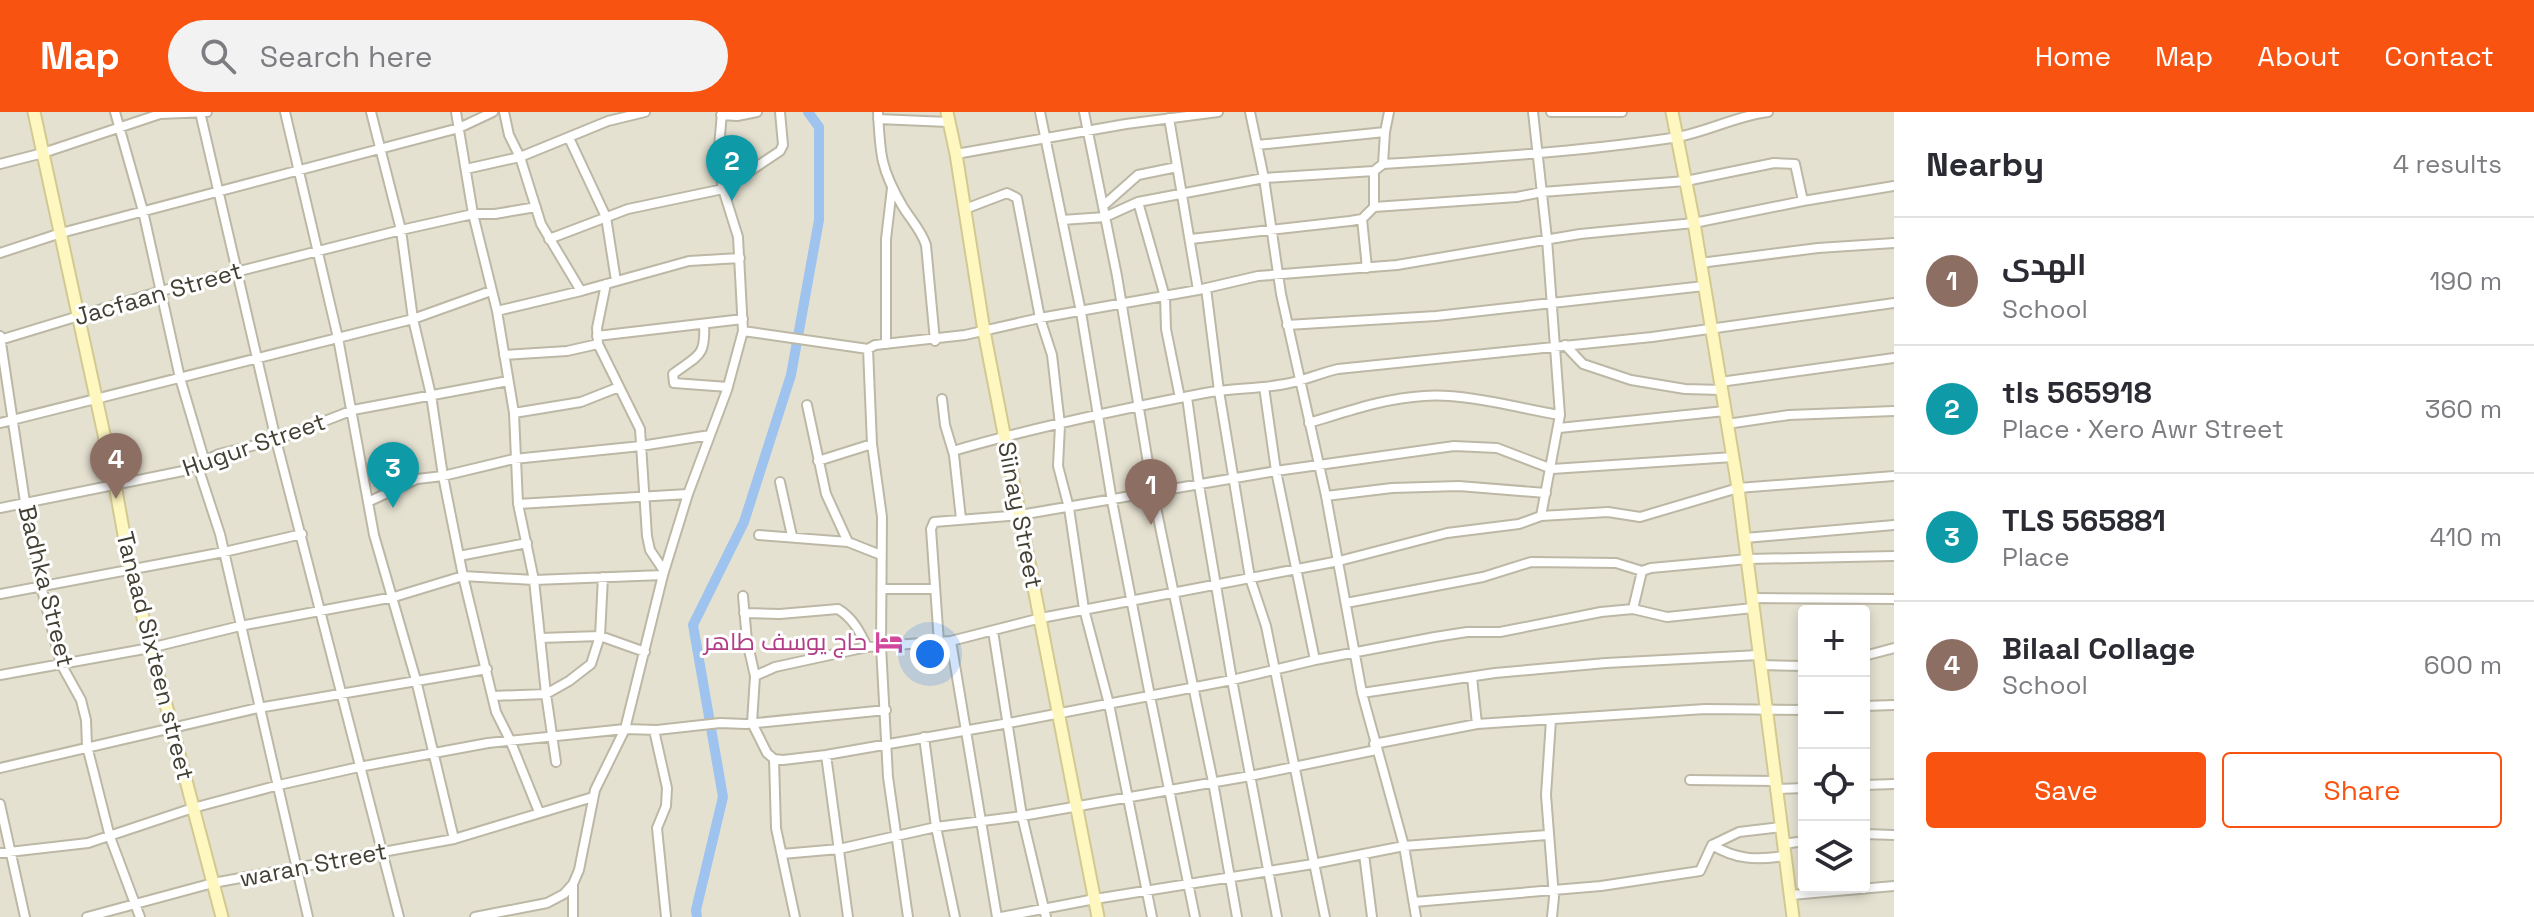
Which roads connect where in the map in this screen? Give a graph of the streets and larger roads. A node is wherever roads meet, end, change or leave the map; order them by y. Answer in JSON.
{"nodes":[{"id":1,"x":34,"y":112,"type":"edge"},
{"id":2,"x":115,"y":112,"type":"edge"},
{"id":3,"x":285,"y":112,"type":"edge"},
{"id":4,"x":371,"y":112,"type":"edge"},
{"id":5,"x":456,"y":112,"type":"edge"},
{"id":6,"x":493,"y":112,"type":"edge"},
{"id":7,"x":504,"y":112,"type":"edge"},
{"id":8,"x":645,"y":112,"type":"edge"},
{"id":9,"x":757,"y":112,"type":"edge"},
{"id":10,"x":780,"y":112,"type":"edge"},
{"id":11,"x":1040,"y":112,"type":"edge"},
{"id":12,"x":1084,"y":112,"type":"edge"},
{"id":13,"x":1218,"y":112,"type":"edge"},
{"id":14,"x":1250,"y":112,"type":"edge"},
{"id":15,"x":1389,"y":112,"type":"edge"},
{"id":16,"x":1533,"y":112,"type":"edge"},
{"id":17,"x":1551,"y":112,"type":"edge"},
{"id":18,"x":1622,"y":112,"type":"edge"},
{"id":19,"x":1672,"y":112,"type":"edge"},
{"id":20,"x":1768,"y":112,"type":"edge"},
{"id":21,"x":202,"y":113,"type":"edge"},
{"id":22,"x":722,"y":114,"type":"edge"},
{"id":23,"x":878,"y":115,"type":"edge"},
{"id":24,"x":948,"y":117,"type":"edge"},
{"id":25,"x":1169,"y":118,"type":"junction"},
{"id":26,"x":119,"y":128,"type":"junction"},
{"id":27,"x":459,"y":128,"type":"junction"},
{"id":28,"x":1087,"y":131,"type":"junction"},
{"id":29,"x":1385,"y":132,"type":"junction"},
{"id":30,"x":1677,"y":137,"type":"junction"},
{"id":31,"x":569,"y":138,"type":"junction"},
{"id":32,"x":1045,"y":138,"type":"junction"},
{"id":33,"x":1257,"y":145,"type":"junction"},
{"id":34,"x":380,"y":149,"type":"junction"},
{"id":35,"x":43,"y":153,"type":"junction"},
{"id":36,"x":956,"y":154,"type":"junction"},
{"id":37,"x":1537,"y":154,"type":"junction"},
{"id":38,"x":520,"y":157,"type":"junction"},
{"id":39,"x":0,"y":164,"type":"edge"},
{"id":40,"x":1383,"y":164,"type":"junction"},
{"id":41,"x":1177,"y":167,"type":"junction"},
{"id":42,"x":299,"y":169,"type":"junction"},
{"id":43,"x":466,"y":169,"type":"junction"},
{"id":44,"x":1374,"y":171,"type":"junction"},
{"id":45,"x":1264,"y":178,"type":"junction"},
{"id":46,"x":1686,"y":181,"type":"junction"},
{"id":47,"x":1894,"y":186,"type":"edge"},
{"id":48,"x":892,"y":188,"type":"junction"},
{"id":49,"x":723,"y":189,"type":"junction"},
{"id":50,"x":219,"y":192,"type":"junction"},
{"id":51,"x":1542,"y":192,"type":"junction"},
{"id":52,"x":1182,"y":193,"type":"junction"},
{"id":53,"x":1803,"y":201,"type":"junction"},
{"id":54,"x":1138,"y":202,"type":"junction"},
{"id":55,"x":1103,"y":206,"type":"junction"},
{"id":56,"x":536,"y":207,"type":"junction"},
{"id":57,"x":1374,"y":207,"type":"junction"},
{"id":58,"x":965,"y":209,"type":"junction"},
{"id":59,"x":143,"y":211,"type":"junction"},
{"id":60,"x":473,"y":214,"type":"junction"},
{"id":61,"x":606,"y":217,"type":"junction"},
{"id":62,"x":1105,"y":217,"type":"junction"},
{"id":63,"x":1362,"y":219,"type":"junction"},
{"id":64,"x":1062,"y":220,"type":"junction"},
{"id":65,"x":1694,"y":223,"type":"junction"},
{"id":66,"x":1271,"y":229,"type":"junction"},
{"id":67,"x":401,"y":230,"type":"junction"},
{"id":68,"x":61,"y":233,"type":"junction"},
{"id":69,"x":549,"y":239,"type":"junction"},
{"id":70,"x":1191,"y":239,"type":"junction"},
{"id":71,"x":1547,"y":239,"type":"junction"},
{"id":72,"x":1894,"y":243,"type":"edge"},
{"id":73,"x":317,"y":252,"type":"junction"},
{"id":74,"x":0,"y":253,"type":"edge"},
{"id":75,"x":740,"y":258,"type":"junction"},
{"id":76,"x":1700,"y":263,"type":"junction"},
{"id":77,"x":1367,"y":268,"type":"junction"},
{"id":78,"x":236,"y":272,"type":"junction"},
{"id":79,"x":1277,"y":274,"type":"junction"},
{"id":80,"x":616,"y":281,"type":"junction"},
{"id":81,"x":606,"y":284,"type":"junction"},
{"id":82,"x":1704,"y":286,"type":"junction"},
{"id":83,"x":1202,"y":289,"type":"junction"},
{"id":84,"x":161,"y":291,"type":"junction"},
{"id":85,"x":491,"y":291,"type":"junction"},
{"id":86,"x":581,"y":291,"type":"junction"},
{"id":87,"x":1165,"y":297,"type":"junction"},
{"id":88,"x":1550,"y":301,"type":"junction"},
{"id":89,"x":1894,"y":303,"type":"edge"},
{"id":90,"x":1120,"y":305,"type":"junction"},
{"id":91,"x":497,"y":311,"type":"junction"},
{"id":92,"x":1081,"y":312,"type":"junction"},
{"id":93,"x":79,"y":316,"type":"junction"},
{"id":94,"x":1040,"y":318,"type":"junction"},
{"id":95,"x":413,"y":319,"type":"junction"},
{"id":96,"x":743,"y":319,"type":"junction"},
{"id":97,"x":704,"y":324,"type":"junction"},
{"id":98,"x":1287,"y":325,"type":"junction"},
{"id":99,"x":1711,"y":327,"type":"junction"},
{"id":100,"x":743,"y":331,"type":"junction"},
{"id":101,"x":984,"y":331,"type":"junction"},
{"id":102,"x":338,"y":338,"type":"junction"},
{"id":103,"x":0,"y":339,"type":"edge"},
{"id":104,"x":598,"y":340,"type":"junction"},
{"id":105,"x":935,"y":341,"type":"junction"},
{"id":106,"x":886,"y":344,"type":"junction"},
{"id":107,"x":1565,"y":345,"type":"junction"},
{"id":108,"x":1553,"y":347,"type":"junction"},
{"id":109,"x":868,"y":349,"type":"junction"},
{"id":110,"x":504,"y":355,"type":"junction"},
{"id":111,"x":257,"y":357,"type":"junction"},
{"id":112,"x":1894,"y":358,"type":"edge"},
{"id":113,"x":180,"y":378,"type":"junction"},
{"id":114,"x":1299,"y":380,"type":"junction"},
{"id":115,"x":508,"y":381,"type":"junction"},
{"id":116,"x":1721,"y":386,"type":"junction"},
{"id":117,"x":619,"y":387,"type":"junction"},
{"id":118,"x":728,"y":387,"type":"junction"},
{"id":119,"x":1264,"y":387,"type":"junction"},
{"id":120,"x":1219,"y":391,"type":"junction"},
{"id":121,"x":431,"y":395,"type":"junction"},
{"id":122,"x":1183,"y":398,"type":"junction"},
{"id":123,"x":942,"y":399,"type":"dead end"},
{"id":124,"x":97,"y":400,"type":"junction"},
{"id":125,"x":807,"y":405,"type":"dead end"},
{"id":126,"x":1139,"y":408,"type":"junction"},
{"id":127,"x":353,"y":410,"type":"junction"},
{"id":128,"x":1894,"y":411,"type":"edge"},
{"id":129,"x":514,"y":413,"type":"junction"},
{"id":130,"x":1098,"y":415,"type":"junction"},
{"id":131,"x":1560,"y":415,"type":"junction"},
{"id":132,"x":1726,"y":417,"type":"junction"},
{"id":133,"x":13,"y":420,"type":"junction"},
{"id":134,"x":0,"y":423,"type":"edge"},
{"id":135,"x":1309,"y":423,"type":"junction"},
{"id":136,"x":1060,"y":425,"type":"junction"},
{"id":137,"x":1559,"y":428,"type":"junction"},
{"id":138,"x":710,"y":435,"type":"junction"},
{"id":139,"x":1005,"y":436,"type":"junction"},
{"id":140,"x":276,"y":440,"type":"junction"},
{"id":141,"x":872,"y":444,"type":"junction"},
{"id":142,"x":641,"y":446,"type":"junction"},
{"id":143,"x":953,"y":451,"type":"junction"},
{"id":144,"x":1733,"y":457,"type":"junction"},
{"id":145,"x":514,"y":459,"type":"junction"},
{"id":146,"x":818,"y":461,"type":"junction"},
{"id":147,"x":200,"y":462,"type":"junction"},
{"id":148,"x":1319,"y":465,"type":"junction"},
{"id":149,"x":1552,"y":469,"type":"junction"},
{"id":150,"x":1276,"y":471,"type":"junction"},
{"id":151,"x":443,"y":476,"type":"junction"},
{"id":152,"x":1894,"y":476,"type":"edge"},
{"id":153,"x":1234,"y":479,"type":"junction"},
{"id":154,"x":780,"y":482,"type":"dead end"},
{"id":155,"x":115,"y":485,"type":"junction"},
{"id":156,"x":1199,"y":485,"type":"junction"},
{"id":157,"x":1738,"y":488,"type":"junction"},
{"id":158,"x":1153,"y":493,"type":"junction"},
{"id":159,"x":1546,"y":493,"type":"junction"},
{"id":160,"x":688,"y":494,"type":"junction"},
{"id":161,"x":645,"y":495,"type":"junction"},
{"id":162,"x":1326,"y":496,"type":"junction"},
{"id":163,"x":370,"y":501,"type":"junction"},
{"id":164,"x":1112,"y":501,"type":"junction"},
{"id":165,"x":25,"y":502,"type":"junction"},
{"id":166,"x":518,"y":504,"type":"junction"},
{"id":167,"x":0,"y":508,"type":"edge"},
{"id":168,"x":1069,"y":508,"type":"junction"},
{"id":169,"x":1020,"y":515,"type":"junction"},
{"id":170,"x":1541,"y":516,"type":"junction"},
{"id":171,"x":961,"y":519,"type":"junction"},
{"id":172,"x":1894,"y":525,"type":"edge"},
{"id":173,"x":302,"y":534,"type":"junction"},
{"id":174,"x":759,"y":535,"type":"dead end"},
{"id":175,"x":792,"y":536,"type":"junction"},
{"id":176,"x":1745,"y":538,"type":"junction"},
{"id":177,"x":848,"y":542,"type":"junction"},
{"id":178,"x":527,"y":543,"type":"junction"},
{"id":179,"x":224,"y":552,"type":"junction"},
{"id":180,"x":881,"y":555,"type":"junction"},
{"id":181,"x":459,"y":556,"type":"junction"},
{"id":182,"x":1894,"y":556,"type":"edge"},
{"id":183,"x":1748,"y":559,"type":"junction"},
{"id":184,"x":1339,"y":561,"type":"junction"},
{"id":185,"x":130,"y":568,"type":"junction"},
{"id":186,"x":1297,"y":568,"type":"junction"},
{"id":187,"x":1642,"y":571,"type":"junction"},
{"id":188,"x":664,"y":573,"type":"junction"},
{"id":189,"x":463,"y":576,"type":"junction"},
{"id":190,"x":603,"y":577,"type":"junction"},
{"id":191,"x":1250,"y":578,"type":"junction"},
{"id":192,"x":534,"y":580,"type":"junction"},
{"id":193,"x":1216,"y":585,"type":"junction"},
{"id":194,"x":41,"y":586,"type":"junction"},
{"id":195,"x":883,"y":589,"type":"junction"},
{"id":196,"x":935,"y":589,"type":"junction"},
{"id":197,"x":0,"y":594,"type":"edge"},
{"id":198,"x":1173,"y":594,"type":"junction"},
{"id":199,"x":743,"y":596,"type":"dead end"},
{"id":200,"x":394,"y":597,"type":"junction"},
{"id":201,"x":1894,"y":599,"type":"edge"},
{"id":202,"x":1131,"y":601,"type":"junction"},
{"id":203,"x":1346,"y":603,"type":"junction"},
{"id":204,"x":1752,"y":603,"type":"junction"},
{"id":205,"x":1084,"y":609,"type":"junction"},
{"id":206,"x":1633,"y":609,"type":"junction"},
{"id":207,"x":320,"y":612,"type":"junction"},
{"id":208,"x":744,"y":613,"type":"junction"},
{"id":209,"x":1041,"y":618,"type":"junction"},
{"id":210,"x":240,"y":626,"type":"junction"},
{"id":211,"x":993,"y":631,"type":"junction"},
{"id":212,"x":600,"y":636,"type":"junction"},
{"id":213,"x":540,"y":638,"type":"junction"},
{"id":214,"x":951,"y":641,"type":"junction"},
{"id":215,"x":939,"y":643,"type":"junction"},
{"id":216,"x":881,"y":646,"type":"junction"},
{"id":217,"x":867,"y":647,"type":"junction"},
{"id":218,"x":150,"y":648,"type":"junction"},
{"id":219,"x":1894,"y":648,"type":"edge"},
{"id":220,"x":645,"y":652,"type":"junction"},
{"id":221,"x":1355,"y":654,"type":"junction"},
{"id":222,"x":1870,"y":654,"type":"edge"},
{"id":223,"x":1315,"y":660,"type":"junction"},
{"id":224,"x":1760,"y":660,"type":"junction"},
{"id":225,"x":61,"y":664,"type":"junction"},
{"id":226,"x":1798,"y":665,"type":"edge"},
{"id":227,"x":487,"y":669,"type":"junction"},
{"id":228,"x":1275,"y":670,"type":"junction"},
{"id":229,"x":0,"y":675,"type":"edge"},
{"id":230,"x":755,"y":676,"type":"junction"},
{"id":231,"x":1472,"y":677,"type":"junction"},
{"id":232,"x":416,"y":680,"type":"junction"},
{"id":233,"x":1232,"y":680,"type":"junction"},
{"id":234,"x":1192,"y":688,"type":"junction"},
{"id":235,"x":1362,"y":693,"type":"junction"},
{"id":236,"x":546,"y":694,"type":"junction"},
{"id":237,"x":341,"y":695,"type":"junction"},
{"id":238,"x":493,"y":696,"type":"junction"},
{"id":239,"x":1150,"y":696,"type":"junction"},
{"id":240,"x":1109,"y":704,"type":"junction"},
{"id":241,"x":1894,"y":705,"type":"edge"},
{"id":242,"x":1870,"y":706,"type":"edge"},
{"id":243,"x":258,"y":708,"type":"junction"},
{"id":244,"x":1766,"y":708,"type":"junction"},
{"id":245,"x":886,"y":710,"type":"junction"},
{"id":246,"x":1798,"y":710,"type":"edge"},
{"id":247,"x":1057,"y":713,"type":"junction"},
{"id":248,"x":1551,"y":720,"type":"junction"},
{"id":249,"x":752,"y":723,"type":"junction"},
{"id":250,"x":1009,"y":723,"type":"junction"},
{"id":251,"x":1477,"y":724,"type":"junction"},
{"id":252,"x":171,"y":728,"type":"junction"},
{"id":253,"x":625,"y":729,"type":"junction"},
{"id":254,"x":654,"y":730,"type":"junction"},
{"id":255,"x":966,"y":730,"type":"junction"},
{"id":256,"x":552,"y":735,"type":"junction"},
{"id":257,"x":924,"y":737,"type":"junction"},
{"id":258,"x":510,"y":740,"type":"junction"},
{"id":259,"x":888,"y":743,"type":"junction"},
{"id":260,"x":87,"y":746,"type":"junction"},
{"id":261,"x":1375,"y":747,"type":"junction"},
{"id":262,"x":435,"y":753,"type":"junction"},
{"id":263,"x":826,"y":755,"type":"junction"},
{"id":264,"x":774,"y":759,"type":"junction"},
{"id":265,"x":556,"y":762,"type":"dead end"},
{"id":266,"x":359,"y":767,"type":"junction"},
{"id":267,"x":1296,"y":767,"type":"junction"},
{"id":268,"x":0,"y":768,"type":"edge"},
{"id":269,"x":1250,"y":776,"type":"junction"},
{"id":270,"x":1690,"y":780,"type":"dead end"},
{"id":271,"x":1213,"y":782,"type":"junction"},
{"id":272,"x":1894,"y":784,"type":"edge"},
{"id":273,"x":279,"y":785,"type":"junction"},
{"id":274,"x":1775,"y":785,"type":"junction"},
{"id":275,"x":1870,"y":785,"type":"edge"},
{"id":276,"x":1798,"y":787,"type":"edge"},
{"id":277,"x":1169,"y":789,"type":"junction"},
{"id":278,"x":593,"y":797,"type":"junction"},
{"id":279,"x":1127,"y":797,"type":"junction"},
{"id":280,"x":0,"y":804,"type":"edge"},
{"id":281,"x":1076,"y":807,"type":"junction"},
{"id":282,"x":193,"y":808,"type":"junction"},
{"id":283,"x":539,"y":812,"type":"junction"},
{"id":284,"x":1022,"y":816,"type":"junction"},
{"id":285,"x":979,"y":822,"type":"junction"},
{"id":286,"x":936,"y":827,"type":"junction"},
{"id":287,"x":1781,"y":827,"type":"junction"},
{"id":288,"x":1870,"y":834,"type":"edge"},
{"id":289,"x":897,"y":835,"type":"junction"},
{"id":290,"x":1547,"y":835,"type":"junction"},
{"id":291,"x":1894,"y":835,"type":"edge"},
{"id":292,"x":110,"y":837,"type":"junction"},
{"id":293,"x":454,"y":839,"type":"junction"},
{"id":294,"x":1798,"y":844,"type":"edge"},
{"id":295,"x":1712,"y":845,"type":"junction"},
{"id":296,"x":1404,"y":846,"type":"junction"},
{"id":297,"x":839,"y":849,"type":"junction"},
{"id":298,"x":1784,"y":850,"type":"junction"},
{"id":299,"x":11,"y":851,"type":"junction"},
{"id":300,"x":381,"y":852,"type":"junction"},
{"id":301,"x":0,"y":853,"type":"edge"},
{"id":302,"x":782,"y":854,"type":"junction"},
{"id":303,"x":1364,"y":854,"type":"junction"},
{"id":304,"x":1313,"y":864,"type":"junction"},
{"id":305,"x":296,"y":869,"type":"junction"},
{"id":306,"x":1267,"y":871,"type":"junction"},
{"id":307,"x":1229,"y":877,"type":"junction"},
{"id":308,"x":213,"y":883,"type":"junction"},
{"id":309,"x":1188,"y":883,"type":"junction"},
{"id":310,"x":573,"y":884,"type":"junction"},
{"id":311,"x":1894,"y":886,"type":"edge"},
{"id":312,"x":1552,"y":889,"type":"junction"},
{"id":313,"x":1146,"y":892,"type":"junction"},
{"id":314,"x":1791,"y":895,"type":"junction"},
{"id":315,"x":1095,"y":899,"type":"junction"},
{"id":316,"x":1414,"y":902,"type":"junction"},
{"id":317,"x":136,"y":903,"type":"junction"},
{"id":318,"x":1045,"y":912,"type":"edge"},
{"id":319,"x":25,"y":917,"type":"edge"},
{"id":320,"x":87,"y":917,"type":"edge"},
{"id":321,"x":140,"y":917,"type":"edge"},
{"id":322,"x":222,"y":917,"type":"edge"},
{"id":323,"x":308,"y":917,"type":"edge"},
{"id":324,"x":399,"y":917,"type":"edge"},
{"id":325,"x":478,"y":917,"type":"edge"},
{"id":326,"x":573,"y":917,"type":"edge"},
{"id":327,"x":666,"y":917,"type":"edge"},
{"id":328,"x":795,"y":917,"type":"edge"},
{"id":329,"x":848,"y":917,"type":"edge"},
{"id":330,"x":908,"y":917,"type":"edge"},
{"id":331,"x":955,"y":917,"type":"edge"},
{"id":332,"x":999,"y":917,"type":"edge"},
{"id":333,"x":1098,"y":917,"type":"edge"},
{"id":334,"x":1152,"y":917,"type":"edge"},
{"id":335,"x":1195,"y":917,"type":"edge"},
{"id":336,"x":1237,"y":917,"type":"edge"},
{"id":337,"x":1277,"y":917,"type":"edge"},
{"id":338,"x":1325,"y":917,"type":"edge"},
{"id":339,"x":1372,"y":917,"type":"edge"},
{"id":340,"x":1416,"y":917,"type":"edge"},
{"id":341,"x":1552,"y":917,"type":"edge"},
{"id":342,"x":1793,"y":917,"type":"edge"}],
"edges":[{"from":1,"to":35,"type":"street","name":"Tanaad Sixteen street"},
{"from":2,"to":26,"type":"street"},
{"from":3,"to":42,"type":"street"},
{"from":4,"to":34,"type":"street"},
{"from":5,"to":27,"type":"street"},
{"from":6,"to":27,"type":"street"},
{"from":7,"to":38,"type":"street"},
{"from":8,"to":31,"type":"street"},
{"from":9,"to":22,"type":"street"},
{"from":10,"to":49,"type":"street"},
{"from":11,"to":32,"type":"street"},
{"from":12,"to":28,"type":"street"},
{"from":13,"to":25,"type":"street"},
{"from":14,"to":33,"type":"street"},
{"from":15,"to":29,"type":"street"},
{"from":16,"to":37,"type":"street"},
{"from":17,"to":18,"type":"street"},
{"from":19,"to":30,"type":"street"},
{"from":20,"to":30,"type":"street"},
{"from":21,"to":26,"type":"street"},
{"from":21,"to":50,"type":"street"},
{"from":22,"to":49,"type":"street"},
{"from":23,"to":24,"type":"street"},
{"from":23,"to":48,"type":"street"},
{"from":24,"to":36,"type":"street","name":"Siinay Street"},
{"from":25,"to":28,"type":"street"},
{"from":25,"to":41,"type":"street"},
{"from":26,"to":35,"type":"street"},
{"from":26,"to":59,"type":"street"},
{"from":27,"to":34,"type":"street"},
{"from":27,"to":43,"type":"street"},
{"from":28,"to":32,"type":"street"},
{"from":28,"to":55,"type":"street"},
{"from":29,"to":33,"type":"street"},
{"from":29,"to":40,"type":"street"},
{"from":30,"to":37,"type":"street"},
{"from":30,"to":46,"type":"street"},
{"from":31,"to":38,"type":"street"},
{"from":31,"to":61,"type":"street"},
{"from":32,"to":36,"type":"street"},
{"from":32,"to":64,"type":"street"},
{"from":33,"to":45,"type":"street"},
{"from":34,"to":42,"type":"street"},
{"from":34,"to":67,"type":"street"},
{"from":35,"to":39,"type":"street"},
{"from":35,"to":68,"type":"street","name":"Tanaad Sixteen street"},
{"from":36,"to":58,"type":"street","name":"Siinay Street"},
{"from":37,"to":40,"type":"street"},
{"from":37,"to":51,"type":"street"},
{"from":38,"to":43,"type":"street"},
{"from":38,"to":56,"type":"street"},
{"from":40,"to":44,"type":"street"},
{"from":41,"to":52,"type":"street"},
{"from":41,"to":55,"type":"street"},
{"from":42,"to":50,"type":"street"},
{"from":42,"to":73,"type":"street"},
{"from":43,"to":60,"type":"street"},
{"from":44,"to":45,"type":"street"},
{"from":44,"to":57,"type":"street"},
{"from":45,"to":52,"type":"street"},
{"from":45,"to":66,"type":"street"},
{"from":46,"to":51,"type":"street"},
{"from":46,"to":53,"type":"street"},
{"from":46,"to":65,"type":"street"},
{"from":47,"to":53,"type":"street"},
{"from":48,"to":105,"type":"street"},
{"from":48,"to":106,"type":"street"},
{"from":49,"to":61,"type":"street"},
{"from":49,"to":75,"type":"street"},
{"from":50,"to":59,"type":"street"},
{"from":50,"to":78,"type":"street"},
{"from":51,"to":57,"type":"street"},
{"from":51,"to":71,"type":"street"},
{"from":52,"to":54,"type":"street"},
{"from":52,"to":70,"type":"street"},
{"from":53,"to":65,"type":"street"},
{"from":54,"to":62,"type":"street"},
{"from":54,"to":87,"type":"street"},
{"from":55,"to":62,"type":"street"},
{"from":56,"to":60,"type":"street","name":"Jacfaan Street"},
{"from":56,"to":69,"type":"street"},
{"from":57,"to":63,"type":"street"},
{"from":58,"to":94,"type":"street"},
{"from":58,"to":101,"type":"street","name":"Siinay Street"},
{"from":59,"to":68,"type":"street"},
{"from":59,"to":84,"type":"street"},
{"from":60,"to":67,"type":"street","name":"Jacfaan Street"},
{"from":60,"to":85,"type":"street"},
{"from":61,"to":69,"type":"street"},
{"from":61,"to":80,"type":"street"},
{"from":62,"to":64,"type":"street"},
{"from":62,"to":90,"type":"street"},
{"from":63,"to":66,"type":"street"},
{"from":63,"to":77,"type":"street"},
{"from":64,"to":92,"type":"street"},
{"from":65,"to":71,"type":"street"},
{"from":65,"to":76,"type":"street"},
{"from":66,"to":70,"type":"street"},
{"from":66,"to":79,"type":"street"},
{"from":67,"to":73,"type":"street","name":"Jacfaan Street"},
{"from":67,"to":95,"type":"street"},
{"from":68,"to":74,"type":"street"},
{"from":68,"to":93,"type":"street","name":"Tanaad Sixteen street"},
{"from":69,"to":86,"type":"street"},
{"from":70,"to":83,"type":"street"},
{"from":71,"to":77,"type":"street"},
{"from":71,"to":88,"type":"street"},
{"from":72,"to":76,"type":"street"},
{"from":73,"to":78,"type":"street","name":"Jacfaan Street"},
{"from":73,"to":102,"type":"street"},
{"from":75,"to":80,"type":"street"},
{"from":75,"to":96,"type":"street"},
{"from":76,"to":82,"type":"street"},
{"from":77,"to":79,"type":"street"},
{"from":78,"to":84,"type":"street","name":"Jacfaan Street"},
{"from":78,"to":111,"type":"street"},
{"from":79,"to":83,"type":"street"},
{"from":79,"to":98,"type":"street"},
{"from":80,"to":81,"type":"street"},
{"from":81,"to":86,"type":"street"},
{"from":81,"to":104,"type":"street"},
{"from":82,"to":88,"type":"street"},
{"from":82,"to":99,"type":"street"},
{"from":83,"to":87,"type":"street"},
{"from":83,"to":120,"type":"street"},
{"from":84,"to":93,"type":"street","name":"Jacfaan Street"},
{"from":84,"to":113,"type":"street"},
{"from":85,"to":91,"type":"street"},
{"from":85,"to":95,"type":"street"},
{"from":86,"to":91,"type":"street"},
{"from":87,"to":90,"type":"street"},
{"from":87,"to":122,"type":"street"},
{"from":88,"to":98,"type":"street"},
{"from":88,"to":108,"type":"street"},
{"from":89,"to":99,"type":"street"},
{"from":90,"to":92,"type":"street"},
{"from":90,"to":126,"type":"street"},
{"from":91,"to":110,"type":"street"},
{"from":92,"to":94,"type":"street"},
{"from":92,"to":130,"type":"street"},
{"from":93,"to":103,"type":"street","name":"Jacfaan Street"},
{"from":93,"to":124,"type":"street","name":"Tanaad Sixteen street"},
{"from":94,"to":101,"type":"street"},
{"from":94,"to":136,"type":"street"},
{"from":95,"to":102,"type":"street"},
{"from":95,"to":121,"type":"street"},
{"from":96,"to":97,"type":"street"},
{"from":96,"to":100,"type":"street"},
{"from":97,"to":104,"type":"street"},
{"from":97,"to":118,"type":"street"},
{"from":98,"to":114,"type":"street"},
{"from":99,"to":107,"type":"street"},
{"from":99,"to":116,"type":"street"},
{"from":100,"to":109,"type":"street"},
{"from":100,"to":118,"type":"street"},
{"from":101,"to":105,"type":"street"},
{"from":101,"to":139,"type":"street","name":"Siinay Street"},
{"from":102,"to":111,"type":"street"},
{"from":102,"to":127,"type":"street"},
{"from":103,"to":133,"type":"street","name":"Badhka Street"},
{"from":104,"to":110,"type":"street"},
{"from":104,"to":117,"type":"street"},
{"from":105,"to":106,"type":"street"},
{"from":106,"to":109,"type":"street"},
{"from":107,"to":108,"type":"street"},
{"from":107,"to":116,"type":"street"},
{"from":108,"to":114,"type":"street"},
{"from":108,"to":131,"type":"street"},
{"from":109,"to":141,"type":"street"},
{"from":110,"to":115,"type":"street"},
{"from":111,"to":113,"type":"street"},
{"from":111,"to":140,"type":"street"},
{"from":112,"to":116,"type":"street"},
{"from":113,"to":124,"type":"street"},
{"from":113,"to":147,"type":"street"},
{"from":114,"to":119,"type":"street"},
{"from":114,"to":135,"type":"street"},
{"from":115,"to":121,"type":"street","name":"Hugur Street"},
{"from":115,"to":129,"type":"street"},
{"from":116,"to":132,"type":"street"},
{"from":117,"to":129,"type":"street"},
{"from":117,"to":142,"type":"street"},
{"from":118,"to":138,"type":"street"},
{"from":119,"to":120,"type":"street"},
{"from":119,"to":150,"type":"street"},
{"from":120,"to":122,"type":"street"},
{"from":120,"to":153,"type":"street"},
{"from":121,"to":127,"type":"street","name":"Hugur Street"},
{"from":121,"to":151,"type":"street"},
{"from":122,"to":126,"type":"street"},
{"from":122,"to":156,"type":"street"},
{"from":123,"to":143,"type":"street"},
{"from":124,"to":133,"type":"street"},
{"from":124,"to":155,"type":"street","name":"Tanaad Sixteen street"},
{"from":125,"to":146,"type":"street"},
{"from":126,"to":130,"type":"street"},
{"from":126,"to":158,"type":"street"},
{"from":127,"to":140,"type":"street","name":"Hugur Street"},
{"from":127,"to":163,"type":"street"},
{"from":128,"to":132,"type":"street"},
{"from":129,"to":145,"type":"street"},
{"from":130,"to":136,"type":"street"},
{"from":130,"to":164,"type":"street"},
{"from":131,"to":135,"type":"street"},
{"from":131,"to":137,"type":"street"},
{"from":132,"to":137,"type":"street"},
{"from":132,"to":144,"type":"street"},
{"from":133,"to":134,"type":"street"},
{"from":133,"to":165,"type":"street","name":"Badhka Street"},
{"from":135,"to":148,"type":"street"},
{"from":136,"to":139,"type":"street"},
{"from":136,"to":168,"type":"street"},
{"from":137,"to":149,"type":"street"},
{"from":138,"to":142,"type":"street"},
{"from":138,"to":160,"type":"street"},
{"from":139,"to":143,"type":"street"},
{"from":139,"to":169,"type":"street","name":"Siinay Street"},
{"from":140,"to":147,"type":"street","name":"Hugur Street"},
{"from":140,"to":173,"type":"street"},
{"from":141,"to":146,"type":"street"},
{"from":141,"to":180,"type":"street"},
{"from":142,"to":145,"type":"street"},
{"from":142,"to":161,"type":"street"},
{"from":143,"to":171,"type":"street"},
{"from":144,"to":149,"type":"street"},
{"from":144,"to":157,"type":"street"},
{"from":145,"to":151,"type":"street"},
{"from":145,"to":166,"type":"street"},
{"from":146,"to":177,"type":"street"},
{"from":147,"to":155,"type":"street","name":"Hugur Street"},
{"from":147,"to":179,"type":"street"},
{"from":148,"to":149,"type":"street"},
{"from":148,"to":150,"type":"street"},
{"from":148,"to":162,"type":"street"},
{"from":149,"to":159,"type":"street"},
{"from":150,"to":153,"type":"street"},
{"from":150,"to":186,"type":"street"},
{"from":151,"to":163,"type":"street"},
{"from":151,"to":181,"type":"street"},
{"from":152,"to":157,"type":"street"},
{"from":153,"to":156,"type":"street"},
{"from":153,"to":191,"type":"street"},
{"from":154,"to":175,"type":"street"},
{"from":155,"to":165,"type":"street","name":"Hugur Street"},
{"from":155,"to":185,"type":"street","name":"Tanaad Sixteen street"},
{"from":156,"to":158,"type":"street"},
{"from":156,"to":193,"type":"street"},
{"from":157,"to":170,"type":"street"},
{"from":157,"to":176,"type":"street"},
{"from":158,"to":164,"type":"street"},
{"from":158,"to":198,"type":"street"},
{"from":159,"to":162,"type":"street"},
{"from":159,"to":170,"type":"street"},
{"from":160,"to":161,"type":"street"},
{"from":160,"to":188,"type":"street"},
{"from":161,"to":166,"type":"street"},
{"from":161,"to":188,"type":"street"},
{"from":162,"to":184,"type":"street"},
{"from":163,"to":200,"type":"street"},
{"from":164,"to":168,"type":"street"},
{"from":164,"to":202,"type":"street"},
{"from":165,"to":167,"type":"street","name":"Hugur Street"},
{"from":165,"to":194,"type":"street","name":"Badhka Street"},
{"from":166,"to":178,"type":"street"},
{"from":168,"to":169,"type":"street"},
{"from":168,"to":205,"type":"street"},
{"from":169,"to":171,"type":"street"},
{"from":169,"to":209,"type":"street","name":"Siinay Street"},
{"from":170,"to":184,"type":"street"},
{"from":171,"to":196,"type":"street"},
{"from":172,"to":176,"type":"street"},
{"from":173,"to":179,"type":"street"},
{"from":173,"to":207,"type":"street"},
{"from":174,"to":175,"type":"street"},
{"from":175,"to":177,"type":"street"},
{"from":176,"to":183,"type":"street"},
{"from":177,"to":180,"type":"street"},
{"from":178,"to":181,"type":"street"},
{"from":178,"to":192,"type":"street"},
{"from":179,"to":185,"type":"street"},
{"from":179,"to":210,"type":"street"},
{"from":180,"to":195,"type":"street"},
{"from":181,"to":189,"type":"street"},
{"from":182,"to":183,"type":"street"},
{"from":183,"to":187,"type":"street"},
{"from":183,"to":204,"type":"street"},
{"from":184,"to":186,"type":"street"},
{"from":184,"to":203,"type":"street"},
{"from":185,"to":194,"type":"street"},
{"from":185,"to":218,"type":"street","name":"Tanaad Sixteen street"},
{"from":186,"to":191,"type":"street"},
{"from":186,"to":223,"type":"street"},
{"from":187,"to":203,"type":"street"},
{"from":187,"to":206,"type":"street"},
{"from":188,"to":190,"type":"street"},
{"from":188,"to":220,"type":"street"},
{"from":189,"to":192,"type":"street"},
{"from":189,"to":200,"type":"street"},
{"from":189,"to":227,"type":"street"},
{"from":190,"to":192,"type":"street"},
{"from":190,"to":212,"type":"street"},
{"from":191,"to":193,"type":"street"},
{"from":191,"to":228,"type":"street"},
{"from":192,"to":213,"type":"street"},
{"from":193,"to":198,"type":"street"},
{"from":193,"to":233,"type":"street"},
{"from":194,"to":197,"type":"street"},
{"from":194,"to":225,"type":"street","name":"Badhka Street"},
{"from":195,"to":196,"type":"street"},
{"from":195,"to":216,"type":"street"},
{"from":196,"to":215,"type":"street"},
{"from":198,"to":202,"type":"street"},
{"from":198,"to":234,"type":"street"},
{"from":199,"to":208,"type":"street"},
{"from":200,"to":207,"type":"street"},
{"from":200,"to":232,"type":"street"},
{"from":201,"to":204,"type":"street"},
{"from":202,"to":205,"type":"street"},
{"from":202,"to":239,"type":"street"},
{"from":203,"to":221,"type":"street"},
{"from":204,"to":206,"type":"street"},
{"from":204,"to":224,"type":"street"},
{"from":205,"to":209,"type":"street"},
{"from":205,"to":240,"type":"street"},
{"from":206,"to":221,"type":"street"},
{"from":207,"to":210,"type":"street"},
{"from":207,"to":237,"type":"street"},
{"from":208,"to":217,"type":"street"},
{"from":208,"to":230,"type":"street"},
{"from":209,"to":211,"type":"street"},
{"from":209,"to":247,"type":"street","name":"Siinay Street"},
{"from":210,"to":218,"type":"street"},
{"from":210,"to":243,"type":"street"},
{"from":211,"to":214,"type":"street"},
{"from":211,"to":250,"type":"street"},
{"from":212,"to":213,"type":"street"},
{"from":212,"to":220,"type":"street"},
{"from":212,"to":236,"type":"street"},
{"from":213,"to":236,"type":"street"},
{"from":214,"to":215,"type":"street"},
{"from":214,"to":255,"type":"street"},
{"from":215,"to":216,"type":"street"},
{"from":216,"to":217,"type":"street"},
{"from":216,"to":245,"type":"street"},
{"from":217,"to":230,"type":"street"},
{"from":218,"to":225,"type":"street"},
{"from":218,"to":252,"type":"street","name":"Tanaad Sixteen street"},
{"from":219,"to":222,"type":"street"},
{"from":220,"to":253,"type":"street"},
{"from":221,"to":223,"type":"street"},
{"from":221,"to":235,"type":"street"},
{"from":223,"to":228,"type":"street"},
{"from":224,"to":226,"type":"street"},
{"from":224,"to":231,"type":"street"},
{"from":224,"to":244,"type":"street"},
{"from":225,"to":229,"type":"street"},
{"from":225,"to":260,"type":"street","name":"Badhka Street"},
{"from":227,"to":232,"type":"street"},
{"from":227,"to":238,"type":"street"},
{"from":228,"to":233,"type":"street"},
{"from":228,"to":267,"type":"street"},
{"from":230,"to":249,"type":"street"},
{"from":231,"to":235,"type":"street"},
{"from":231,"to":251,"type":"street"},
{"from":232,"to":237,"type":"street"},
{"from":232,"to":262,"type":"street"},
{"from":233,"to":234,"type":"street"},
{"from":233,"to":269,"type":"street"},
{"from":234,"to":239,"type":"street"},
{"from":234,"to":271,"type":"street"},
{"from":235,"to":261,"type":"street"},
{"from":236,"to":238,"type":"street"},
{"from":236,"to":256,"type":"street"},
{"from":237,"to":243,"type":"street"},
{"from":237,"to":266,"type":"street"},
{"from":238,"to":258,"type":"street"},
{"from":239,"to":240,"type":"street"},
{"from":239,"to":277,"type":"street"},
{"from":240,"to":247,"type":"street"},
{"from":240,"to":279,"type":"street"},
{"from":241,"to":242,"type":"street"},
{"from":243,"to":252,"type":"street"},
{"from":243,"to":273,"type":"street"},
{"from":244,"to":246,"type":"street"},
{"from":244,"to":248,"type":"street"},
{"from":244,"to":274,"type":"street"},
{"from":245,"to":249,"type":"street"},
{"from":245,"to":259,"type":"street"},
{"from":247,"to":250,"type":"street"},
{"from":247,"to":281,"type":"street","name":"Siinay Street"},
{"from":248,"to":251,"type":"street"},
{"from":248,"to":290,"type":"street"},
{"from":249,"to":254,"type":"street"},
{"from":249,"to":264,"type":"street"},
{"from":250,"to":255,"type":"street"},
{"from":250,"to":284,"type":"street"},
{"from":251,"to":261,"type":"street"},
{"from":252,"to":260,"type":"street"},
{"from":252,"to":282,"type":"street","name":"Tanaad Sixteen street"},
{"from":253,"to":254,"type":"street"},
{"from":253,"to":256,"type":"street"},
{"from":253,"to":278,"type":"street"},
{"from":254,"to":327,"type":"street"},
{"from":255,"to":257,"type":"street"},
{"from":255,"to":285,"type":"street"},
{"from":256,"to":258,"type":"street"},
{"from":256,"to":265,"type":"street"},
{"from":257,"to":259,"type":"street"},
{"from":257,"to":286,"type":"street"},
{"from":258,"to":262,"type":"street"},
{"from":258,"to":283,"type":"street"},
{"from":259,"to":263,"type":"street"},
{"from":259,"to":289,"type":"street"},
{"from":260,"to":268,"type":"street"},
{"from":260,"to":292,"type":"street","name":"Badhka Street"},
{"from":261,"to":267,"type":"street"},
{"from":261,"to":296,"type":"street"},
{"from":262,"to":266,"type":"street"},
{"from":262,"to":293,"type":"street"},
{"from":263,"to":264,"type":"street"},
{"from":263,"to":297,"type":"street"},
{"from":264,"to":302,"type":"street"},
{"from":266,"to":273,"type":"street"},
{"from":266,"to":300,"type":"street"},
{"from":267,"to":269,"type":"street"},
{"from":267,"to":304,"type":"street"},
{"from":269,"to":271,"type":"street"},
{"from":269,"to":306,"type":"street"},
{"from":270,"to":274,"type":"street"},
{"from":271,"to":277,"type":"street"},
{"from":271,"to":307,"type":"street"},
{"from":272,"to":275,"type":"street"},
{"from":273,"to":282,"type":"street"},
{"from":273,"to":305,"type":"street"},
{"from":274,"to":276,"type":"street"},
{"from":274,"to":287,"type":"street"},
{"from":277,"to":279,"type":"street"},
{"from":277,"to":309,"type":"street"},
{"from":278,"to":283,"type":"street","name":"waran Street"},
{"from":278,"to":310,"type":"street"},
{"from":279,"to":281,"type":"street"},
{"from":279,"to":313,"type":"street"},
{"from":280,"to":299,"type":"street"},
{"from":281,"to":284,"type":"street"},
{"from":281,"to":315,"type":"street","name":"Siinay Street"},
{"from":282,"to":292,"type":"street"},
{"from":282,"to":308,"type":"street","name":"Tanaad Sixteen street"},
{"from":283,"to":293,"type":"street","name":"waran Street"},
{"from":284,"to":285,"type":"street"},
{"from":284,"to":318,"type":"street"},
{"from":285,"to":286,"type":"street"},
{"from":285,"to":332,"type":"street"},
{"from":286,"to":289,"type":"street"},
{"from":286,"to":331,"type":"street"},
{"from":287,"to":295,"type":"street"},
{"from":287,"to":298,"type":"street"},
{"from":288,"to":291,"type":"street"},
{"from":289,"to":297,"type":"street"},
{"from":289,"to":330,"type":"street"},
{"from":290,"to":296,"type":"street"},
{"from":290,"to":312,"type":"street"},
{"from":292,"to":299,"type":"street"},
{"from":292,"to":317,"type":"street","name":"Badhka Street"},
{"from":293,"to":300,"type":"street","name":"waran Street"},
{"from":294,"to":298,"type":"street"},
{"from":295,"to":298,"type":"street"},
{"from":295,"to":312,"type":"street"},
{"from":296,"to":303,"type":"street"},
{"from":296,"to":316,"type":"street"},
{"from":297,"to":302,"type":"street"},
{"from":297,"to":329,"type":"street"},
{"from":298,"to":314,"type":"street"},
{"from":299,"to":301,"type":"street"},
{"from":299,"to":319,"type":"street"},
{"from":300,"to":305,"type":"street","name":"waran Street"},
{"from":300,"to":324,"type":"street"},
{"from":302,"to":328,"type":"street"},
{"from":303,"to":304,"type":"street"},
{"from":303,"to":339,"type":"street"},
{"from":304,"to":306,"type":"street"},
{"from":304,"to":338,"type":"street"},
{"from":305,"to":308,"type":"street","name":"waran Street"},
{"from":305,"to":323,"type":"street"},
{"from":306,"to":307,"type":"street"},
{"from":306,"to":337,"type":"street"},
{"from":307,"to":309,"type":"street"},
{"from":307,"to":336,"type":"street"},
{"from":308,"to":317,"type":"street","name":"waran Street"},
{"from":308,"to":322,"type":"street","name":"Tanaad Sixteen street"},
{"from":309,"to":313,"type":"street"},
{"from":309,"to":335,"type":"street"},
{"from":310,"to":325,"type":"street"},
{"from":310,"to":326,"type":"street"},
{"from":311,"to":314,"type":"street"},
{"from":312,"to":316,"type":"street"},
{"from":312,"to":341,"type":"street"},
{"from":313,"to":315,"type":"street"},
{"from":313,"to":334,"type":"street"},
{"from":314,"to":342,"type":"street"},
{"from":315,"to":318,"type":"street"},
{"from":315,"to":333,"type":"street","name":"Siinay Street"},
{"from":316,"to":340,"type":"street"},
{"from":317,"to":320,"type":"street","name":"waran Street"},
{"from":317,"to":321,"type":"street","name":"Badhka Street"},
{"from":318,"to":332,"type":"street"}]}
